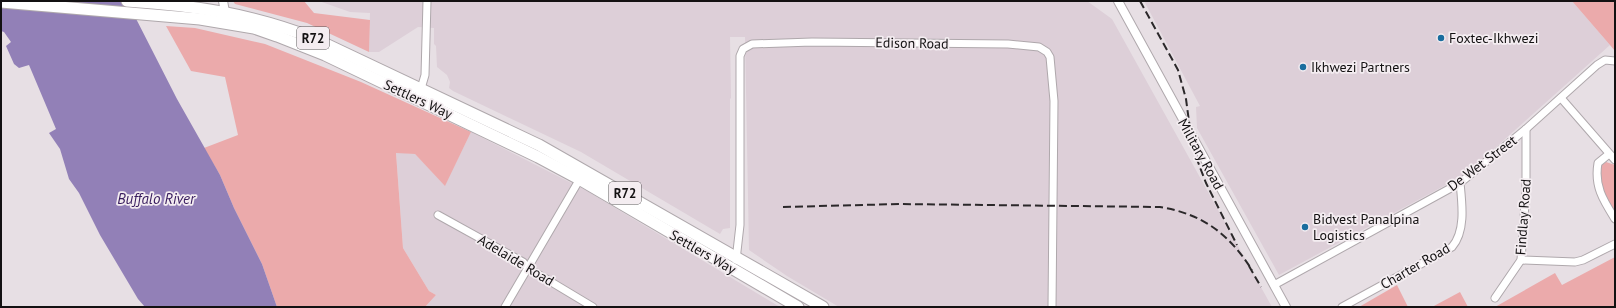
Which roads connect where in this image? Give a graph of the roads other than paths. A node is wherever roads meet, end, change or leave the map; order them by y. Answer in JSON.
{"nodes":[{"id":1,"x":126,"y":1,"type":"edge"},
{"id":2,"x":427,"y":1,"type":"edge"},
{"id":3,"x":1118,"y":1,"type":"edge"},
{"id":4,"x":1,"y":2,"type":"edge"},
{"id":5,"x":224,"y":12,"type":"edge"},
{"id":6,"x":1615,"y":61,"type":"edge"},
{"id":7,"x":421,"y":89,"type":"junction"},
{"id":8,"x":1561,"y":98,"type":"junction"},
{"id":9,"x":417,"y":99,"type":"junction"},
{"id":10,"x":1526,"y":129,"type":"junction"},
{"id":11,"x":1610,"y":154,"type":"junction"},
{"id":12,"x":1615,"y":160,"type":"edge"},
{"id":13,"x":582,"y":175,"type":"junction"},
{"id":14,"x":1460,"y":183,"type":"junction"},
{"id":15,"x":438,"y":215,"type":"dead end"},
{"id":16,"x":1615,"y":219,"type":"edge"},
{"id":17,"x":1615,"y":244,"type":"edge"},
{"id":18,"x":737,"y":257,"type":"junction"},
{"id":19,"x":1521,"y":260,"type":"junction"},
{"id":20,"x":528,"y":268,"type":"junction"},
{"id":21,"x":732,"y":269,"type":"junction"},
{"id":22,"x":1274,"y":285,"type":"junction"},
{"id":23,"x":1495,"y":298,"type":"dead end"},
{"id":24,"x":505,"y":307,"type":"edge"},
{"id":25,"x":593,"y":307,"type":"edge"},
{"id":26,"x":798,"y":307,"type":"edge"},
{"id":27,"x":823,"y":307,"type":"edge"},
{"id":28,"x":1052,"y":307,"type":"edge"},
{"id":29,"x":1286,"y":307,"type":"edge"},
{"id":30,"x":1342,"y":307,"type":"edge"}],
"edges":[{"from":1,"to":5,"type":"main road","name":"Settlers Way","number":"R72"},
{"from":2,"to":7,"type":"street"},
{"from":3,"to":22,"type":"street","name":"Military Road"},
{"from":4,"to":5,"type":"main road","name":"Settlers Way","number":"R72"},
{"from":5,"to":7,"type":"main road","name":"Settlers Way","number":"R72"},
{"from":5,"to":9,"type":"main road","name":"Settlers Way","number":"R72"},
{"from":6,"to":8,"type":"street","name":"De Wet Street"},
{"from":7,"to":9,"type":"street"},
{"from":7,"to":13,"type":"main road","name":"Settlers Way","number":"R72"},
{"from":8,"to":10,"type":"street","name":"De Wet Street"},
{"from":8,"to":11,"type":"street"},
{"from":9,"to":13,"type":"main road","name":"Settlers Way","number":"R72"},
{"from":10,"to":14,"type":"street","name":"De Wet Street"},
{"from":10,"to":19,"type":"street","name":"Findlay Road"},
{"from":11,"to":12,"type":"street"},
{"from":11,"to":16,"type":"street"},
{"from":13,"to":18,"type":"main road","name":"Settlers Way","number":"R72"},
{"from":13,"to":20,"type":"street"},
{"from":13,"to":21,"type":"main road","name":"Settlers Way","number":"R72"},
{"from":14,"to":22,"type":"street","name":"De Wet Street"},
{"from":14,"to":30,"type":"street","name":"Charter Road"},
{"from":15,"to":20,"type":"street","name":"Adelaide Road"},
{"from":17,"to":19,"type":"street"},
{"from":18,"to":21,"type":"street","name":"Edison Road"},
{"from":18,"to":27,"type":"main road","name":"Settlers Way","number":"R72"},
{"from":18,"to":28,"type":"street","name":"Edison Road"},
{"from":19,"to":23,"type":"street","name":"Findlay Road"},
{"from":20,"to":24,"type":"street"},
{"from":20,"to":25,"type":"street","name":"Adelaide Road"},
{"from":21,"to":26,"type":"main road","name":"Settlers Way","number":"R72"},
{"from":22,"to":29,"type":"street","name":"Military Road"}]}
